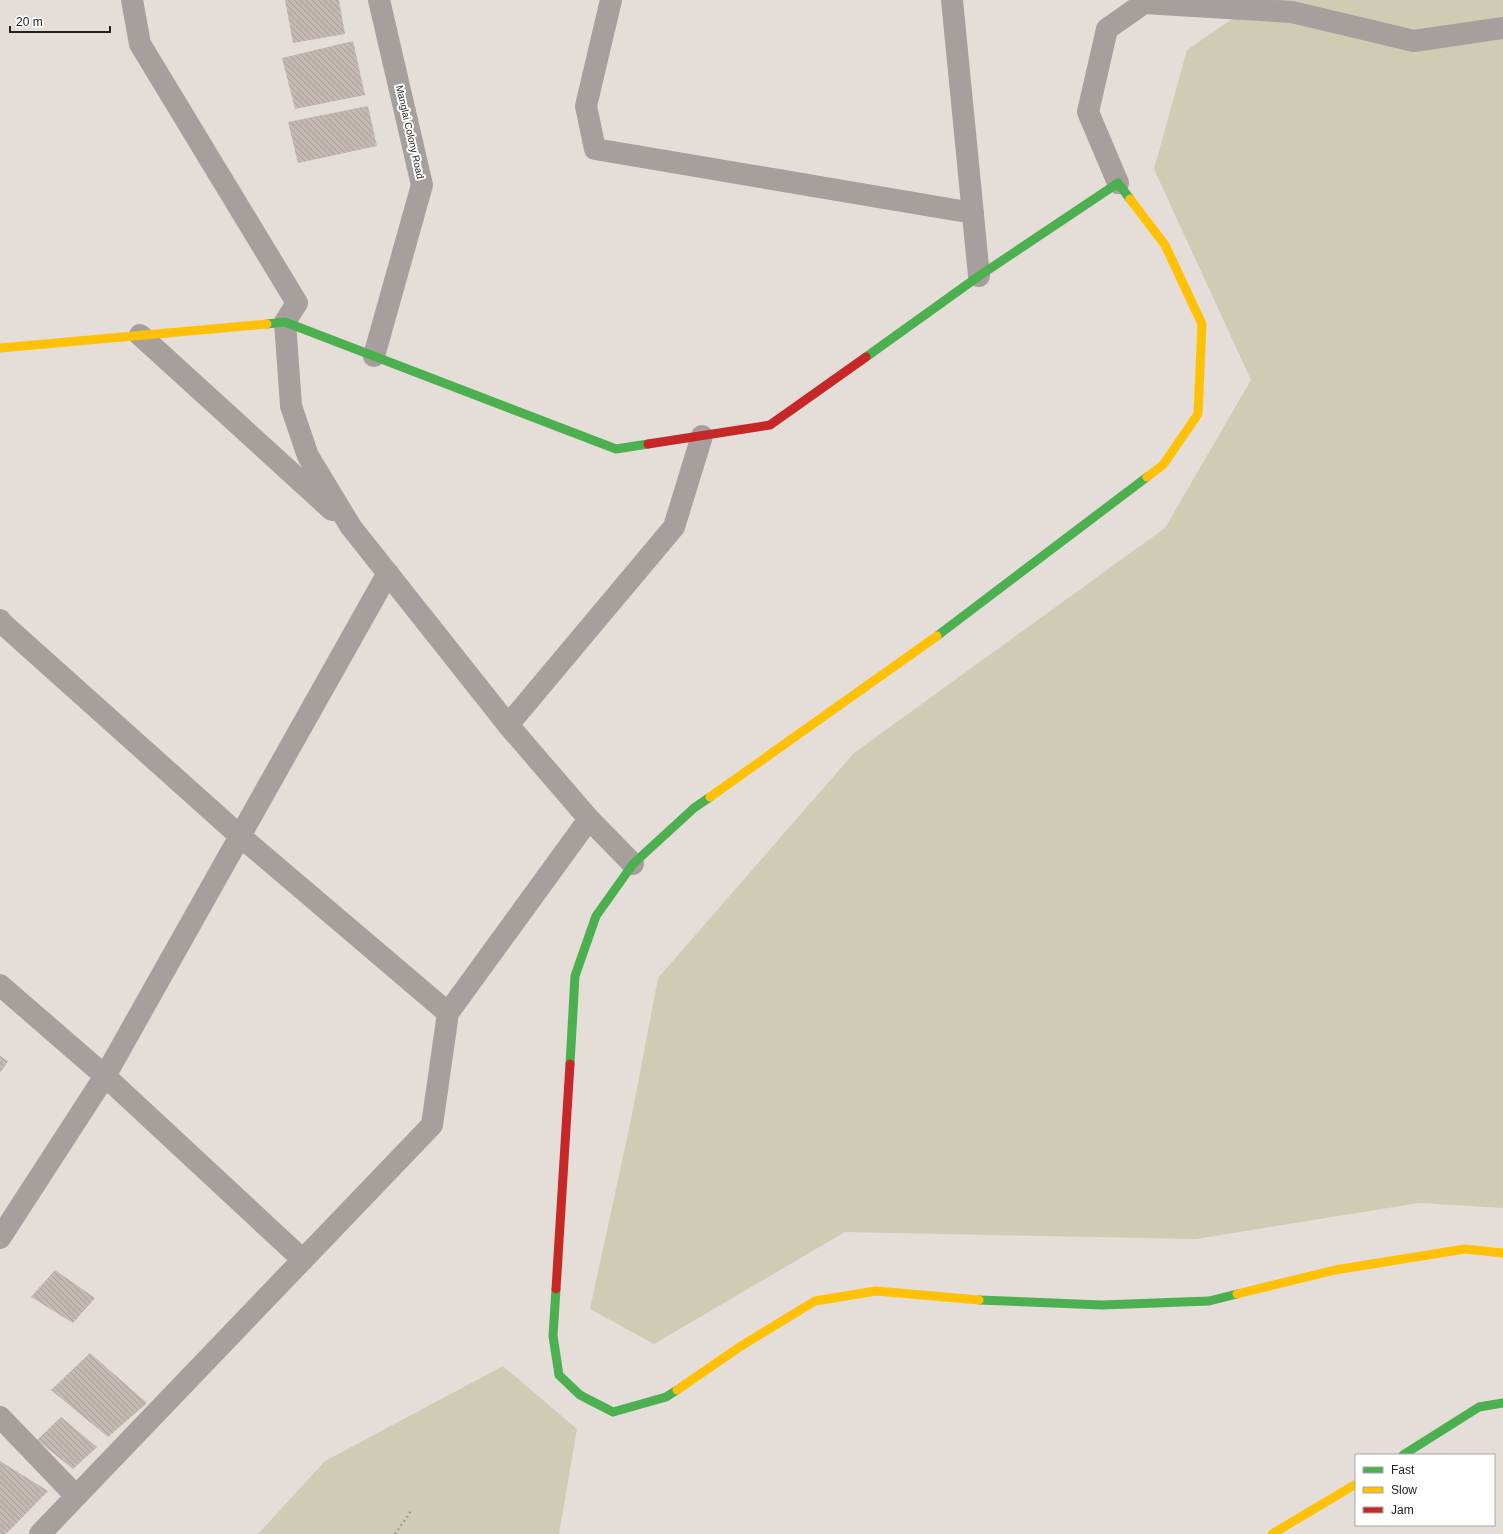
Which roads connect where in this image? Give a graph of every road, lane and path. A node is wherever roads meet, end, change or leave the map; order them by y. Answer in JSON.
{"nodes":[{"id":1,"x":132,"y":0,"type":"edge"},
{"id":2,"x":379,"y":0,"type":"edge"},
{"id":3,"x":611,"y":0,"type":"edge"},
{"id":4,"x":952,"y":0,"type":"edge"},
{"id":5,"x":1503,"y":28,"type":"edge"},
{"id":6,"x":1118,"y":184,"type":"junction"},
{"id":7,"x":972,"y":213,"type":"junction"},
{"id":8,"x":979,"y":276,"type":"junction"},
{"id":9,"x":285,"y":322,"type":"junction"},
{"id":10,"x":140,"y":335,"type":"junction"},
{"id":11,"x":0,"y":348,"type":"edge"},
{"id":12,"x":374,"y":356,"type":"junction"},
{"id":13,"x":702,"y":436,"type":"junction"},
{"id":14,"x":351,"y":527,"type":"junction"},
{"id":15,"x":388,"y":573,"type":"junction"},
{"id":16,"x":0,"y":620,"type":"edge"},
{"id":17,"x":508,"y":725,"type":"junction"},
{"id":18,"x":588,"y":819,"type":"junction"},
{"id":19,"x":240,"y":836,"type":"junction"},
{"id":20,"x":633,"y":864,"type":"junction"},
{"id":21,"x":0,"y":985,"type":"edge"},
{"id":22,"x":448,"y":1013,"type":"junction"},
{"id":23,"x":105,"y":1076,"type":"junction"},
{"id":24,"x":0,"y":1238,"type":"edge"},
{"id":25,"x":1503,"y":1253,"type":"edge"},
{"id":26,"x":303,"y":1260,"type":"junction"},
{"id":27,"x":1503,"y":1403,"type":"edge"},
{"id":28,"x":0,"y":1417,"type":"edge"},
{"id":29,"x":1405,"y":1454,"type":"edge"},
{"id":30,"x":1355,"y":1485,"type":"edge"},
{"id":31,"x":76,"y":1496,"type":"junction"},
{"id":32,"x":411,"y":1511,"type":"dead end"},
{"id":33,"x":40,"y":1534,"type":"edge"},
{"id":34,"x":395,"y":1534,"type":"edge"},
{"id":35,"x":1272,"y":1534,"type":"edge"}],
"edges":[{"from":1,"to":9,"type":"street"},
{"from":2,"to":12,"type":"street","name":"Manglai Colony Road"},
{"from":3,"to":7,"type":"street"},
{"from":4,"to":7,"type":"street"},
{"from":5,"to":6,"type":"street"},
{"from":6,"to":8,"type":"street"},
{"from":6,"to":20,"type":"street"},
{"from":7,"to":8,"type":"street"},
{"from":8,"to":13,"type":"street"},
{"from":9,"to":10,"type":"street"},
{"from":9,"to":12,"type":"street"},
{"from":9,"to":14,"type":"street"},
{"from":10,"to":11,"type":"street"},
{"from":10,"to":14,"type":"street"},
{"from":12,"to":13,"type":"street"},
{"from":13,"to":17,"type":"street"},
{"from":14,"to":15,"type":"street"},
{"from":15,"to":17,"type":"street"},
{"from":15,"to":19,"type":"street"},
{"from":16,"to":19,"type":"street"},
{"from":17,"to":18,"type":"street"},
{"from":18,"to":20,"type":"street"},
{"from":18,"to":22,"type":"street"},
{"from":19,"to":22,"type":"street"},
{"from":19,"to":23,"type":"street"},
{"from":20,"to":25,"type":"street"},
{"from":21,"to":23,"type":"street"},
{"from":22,"to":26,"type":"street"},
{"from":23,"to":24,"type":"street"},
{"from":23,"to":26,"type":"street"},
{"from":26,"to":31,"type":"street"},
{"from":27,"to":29,"type":"street"},
{"from":28,"to":31,"type":"street"},
{"from":30,"to":35,"type":"street"},
{"from":31,"to":33,"type":"street"},
{"from":32,"to":34,"type":"path"}]}
